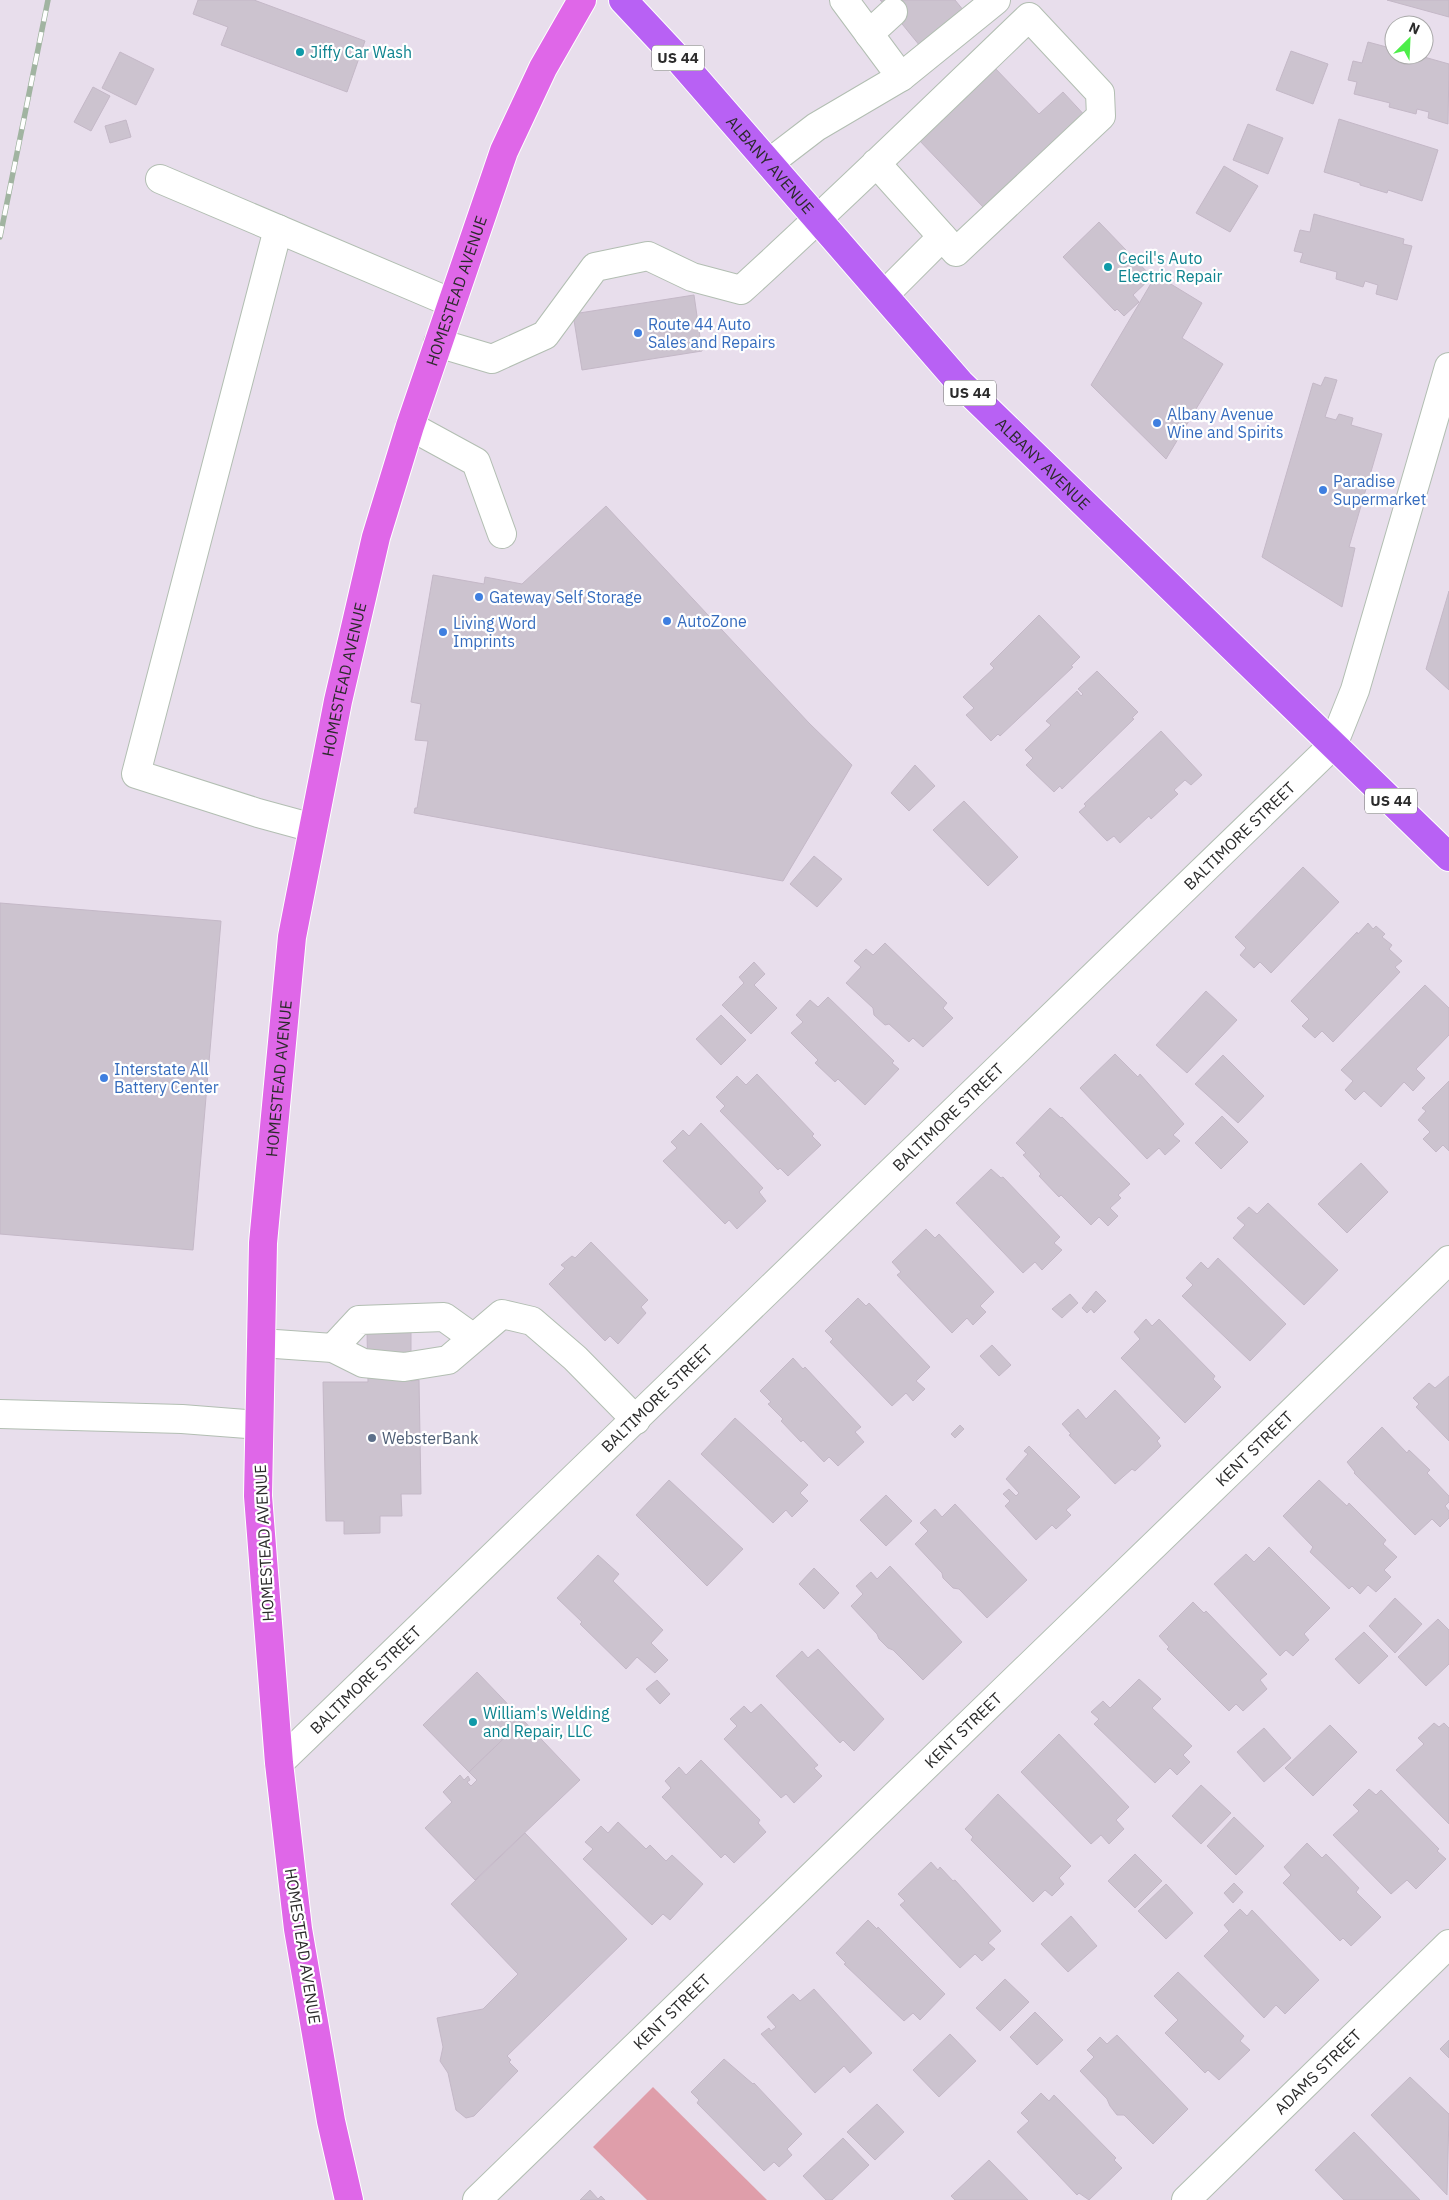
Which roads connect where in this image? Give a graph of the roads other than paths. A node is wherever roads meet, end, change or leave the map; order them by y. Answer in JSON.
{"nodes":[{"id":1,"x":582,"y":0,"type":"edge"},
{"id":2,"x":623,"y":0,"type":"edge"},
{"id":3,"x":844,"y":0,"type":"edge"},
{"id":4,"x":996,"y":0,"type":"edge"},
{"id":5,"x":893,"y":12,"type":"dead end"},
{"id":6,"x":869,"y":34,"type":"junction"},
{"id":7,"x":901,"y":77,"type":"junction"},
{"id":8,"x":769,"y":163,"type":"junction"},
{"id":9,"x":876,"y":163,"type":"junction"},
{"id":10,"x":160,"y":179,"type":"dead end"},
{"id":11,"x":818,"y":220,"type":"junction"},
{"id":12,"x":278,"y":229,"type":"junction"},
{"id":13,"x":942,"y":237,"type":"junction"},
{"id":14,"x":884,"y":295,"type":"junction"},
{"id":15,"x":452,"y":303,"type":"junction"},
{"id":16,"x":438,"y":342,"type":"junction"},
{"id":17,"x":1449,"y":368,"type":"edge"},
{"id":18,"x":410,"y":426,"type":"junction"},
{"id":19,"x":502,"y":534,"type":"dead end"},
{"id":20,"x":1333,"y":745,"type":"junction"},
{"id":21,"x":313,"y":828,"type":"junction"},
{"id":22,"x":1449,"y":858,"type":"edge"},
{"id":23,"x":1449,"y":1260,"type":"edge"},
{"id":24,"x":472,"y":1338,"type":"junction"},
{"id":25,"x":261,"y":1342,"type":"junction"},
{"id":26,"x":333,"y":1348,"type":"junction"},
{"id":27,"x":0,"y":1414,"type":"edge"},
{"id":28,"x":636,"y":1420,"type":"junction"},
{"id":29,"x":259,"y":1425,"type":"junction"},
{"id":30,"x":280,"y":1764,"type":"junction"},
{"id":31,"x":1449,"y":1944,"type":"edge"},
{"id":32,"x":349,"y":2200,"type":"edge"},
{"id":33,"x":477,"y":2200,"type":"edge"},
{"id":34,"x":1186,"y":2200,"type":"edge"}],
"edges":[{"from":1,"to":15,"type":"main road","name":"HOMESTEAD AVENUE"},
{"from":2,"to":8,"type":"highway","name":"ALBANY AVENUE","number":"US 44"},
{"from":3,"to":6,"type":"street"},
{"from":4,"to":7,"type":"street"},
{"from":5,"to":6,"type":"street"},
{"from":6,"to":7,"type":"street"},
{"from":7,"to":8,"type":"street"},
{"from":8,"to":11,"type":"highway","name":"ALBANY AVENUE","number":"US 44"},
{"from":9,"to":11,"type":"street"},
{"from":9,"to":13,"type":"street"},
{"from":9,"to":13,"type":"street"},
{"from":10,"to":12,"type":"street"},
{"from":11,"to":14,"type":"highway","name":"ALBANY AVENUE","number":"US 44"},
{"from":11,"to":16,"type":"street"},
{"from":12,"to":15,"type":"street"},
{"from":12,"to":21,"type":"street"},
{"from":13,"to":14,"type":"street"},
{"from":14,"to":20,"type":"highway","name":"ALBANY AVENUE","number":"US 44"},
{"from":15,"to":16,"type":"main road","name":"HOMESTEAD AVENUE"},
{"from":16,"to":18,"type":"main road","name":"HOMESTEAD AVENUE"},
{"from":17,"to":20,"type":"street","name":"BALTIMORE STREET"},
{"from":18,"to":19,"type":"street"},
{"from":18,"to":21,"type":"main road","name":"HOMESTEAD AVENUE"},
{"from":20,"to":22,"type":"highway","name":"ALBANY AVENUE","number":"US 44"},
{"from":20,"to":28,"type":"street","name":"BALTIMORE STREET"},
{"from":21,"to":25,"type":"main road","name":"HOMESTEAD AVENUE"},
{"from":23,"to":33,"type":"street","name":"KENT STREET"},
{"from":24,"to":26,"type":"street"},
{"from":24,"to":26,"type":"street"},
{"from":24,"to":28,"type":"street"},
{"from":25,"to":26,"type":"street"},
{"from":25,"to":29,"type":"main road","name":"HOMESTEAD AVENUE"},
{"from":27,"to":29,"type":"street"},
{"from":28,"to":30,"type":"street","name":"BALTIMORE STREET"},
{"from":29,"to":30,"type":"main road","name":"HOMESTEAD AVENUE"},
{"from":30,"to":32,"type":"main road","name":"HOMESTEAD AVENUE"},
{"from":31,"to":34,"type":"street","name":"ADAMS STREET"}]}
